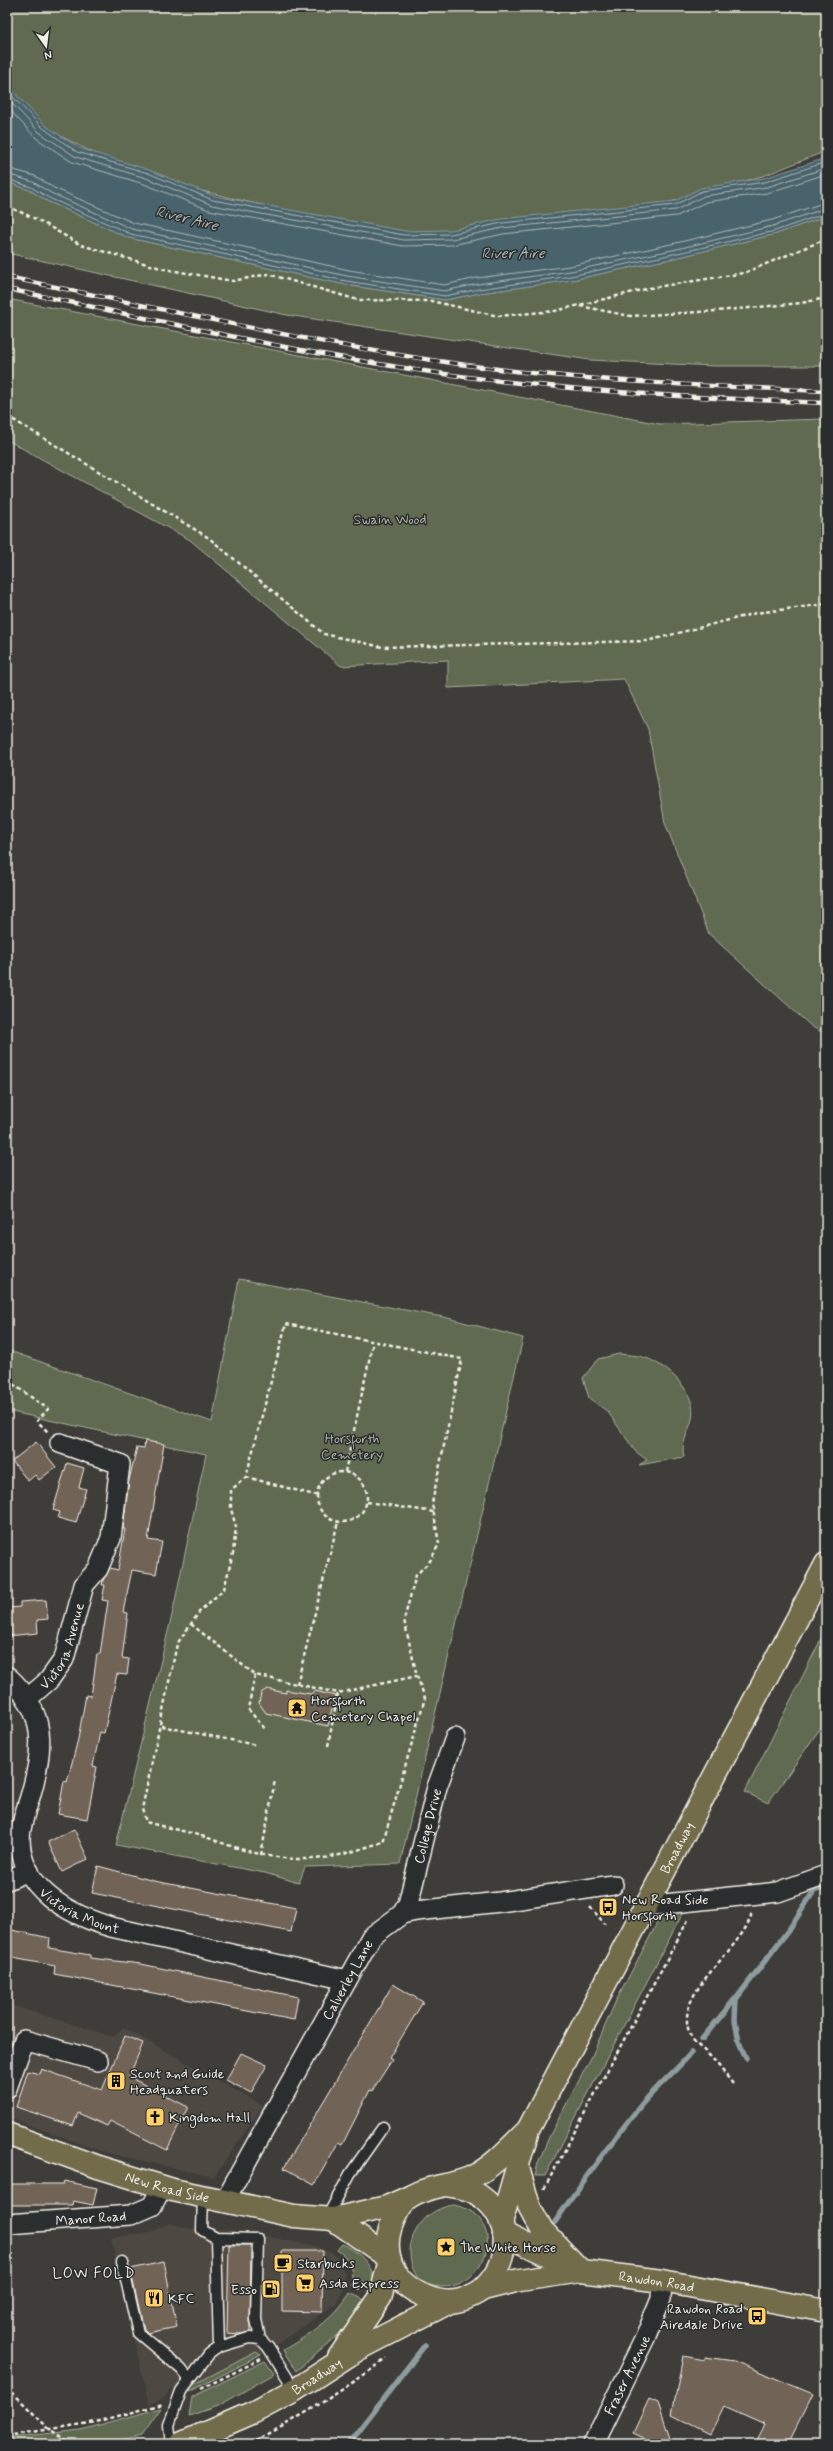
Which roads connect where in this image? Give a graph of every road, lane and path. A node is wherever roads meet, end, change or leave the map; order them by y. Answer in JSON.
{"nodes":[{"id":1,"x":7,"y":206,"type":"edge"},
{"id":2,"x":826,"y":239,"type":"edge"},
{"id":3,"x":826,"y":298,"type":"edge"},
{"id":4,"x":578,"y":305,"type":"junction"},
{"id":5,"x":7,"y":416,"type":"edge"},
{"id":6,"x":826,"y":604,"type":"edge"},
{"id":7,"x":373,"y":1342,"type":"junction"},
{"id":8,"x":7,"y":1380,"type":"edge"},
{"id":9,"x":60,"y":1443,"type":"joint"},
{"id":10,"x":345,"y":1472,"type":"junction"},
{"id":11,"x":246,"y":1477,"type":"junction"},
{"id":12,"x":318,"y":1496,"type":"junction"},
{"id":13,"x":367,"y":1502,"type":"junction"},
{"id":14,"x":434,"y":1512,"type":"junction"},
{"id":15,"x":338,"y":1522,"type":"junction"},
{"id":16,"x":826,"y":1564,"type":"edge"},
{"id":17,"x":191,"y":1624,"type":"junction"},
{"id":18,"x":255,"y":1675,"type":"junction"},
{"id":19,"x":7,"y":1676,"type":"edge"},
{"id":20,"x":417,"y":1676,"type":"junction"},
{"id":21,"x":297,"y":1684,"type":"junction"},
{"id":22,"x":338,"y":1693,"type":"junction"},
{"id":23,"x":28,"y":1699,"type":"junction"},
{"id":24,"x":160,"y":1726,"type":"junction"},
{"id":25,"x":266,"y":1730,"type":"dead end"},
{"id":26,"x":455,"y":1738,"type":"dead end"},
{"id":27,"x":256,"y":1745,"type":"dead end"},
{"id":28,"x":328,"y":1746,"type":"dead end"},
{"id":29,"x":275,"y":1780,"type":"dead end"},
{"id":30,"x":261,"y":1854,"type":"junction"},
{"id":31,"x":29,"y":1871,"type":"junction"},
{"id":32,"x":826,"y":1875,"type":"edge"},
{"id":33,"x":7,"y":1880,"type":"edge"},
{"id":34,"x":613,"y":1885,"type":"dead end"},
{"id":35,"x":751,"y":1895,"type":"junction"},
{"id":36,"x":697,"y":1901,"type":"junction"},
{"id":37,"x":645,"y":1906,"type":"junction"},
{"id":38,"x":402,"y":1914,"type":"junction"},
{"id":39,"x":346,"y":1980,"type":"junction"},
{"id":40,"x":98,"y":2061,"type":"dead end"},
{"id":41,"x":733,"y":2084,"type":"dead end"},
{"id":42,"x":7,"y":2088,"type":"edge"},
{"id":43,"x":383,"y":2127,"type":"dead end"},
{"id":44,"x":528,"y":2130,"type":"junction"},
{"id":45,"x":7,"y":2134,"type":"edge"},
{"id":46,"x":518,"y":2168,"type":"junction"},
{"id":47,"x":448,"y":2185,"type":"junction"},
{"id":48,"x":162,"y":2187,"type":"junction"},
{"id":49,"x":414,"y":2195,"type":"junction"},
{"id":50,"x":542,"y":2195,"type":"dead end"},
{"id":51,"x":203,"y":2197,"type":"junction"},
{"id":52,"x":225,"y":2200,"type":"junction"},
{"id":53,"x":330,"y":2219,"type":"junction"},
{"id":54,"x":7,"y":2224,"type":"edge"},
{"id":55,"x":503,"y":2229,"type":"junction"},
{"id":56,"x":216,"y":2238,"type":"junction"},
{"id":57,"x":389,"y":2259,"type":"junction"},
{"id":58,"x":122,"y":2262,"type":"dead end"},
{"id":59,"x":581,"y":2271,"type":"junction"},
{"id":60,"x":662,"y":2281,"type":"junction"},
{"id":61,"x":483,"y":2290,"type":"junction"},
{"id":62,"x":450,"y":2302,"type":"junction"},
{"id":63,"x":826,"y":2311,"type":"edge"},
{"id":64,"x":260,"y":2340,"type":"junction"},
{"id":65,"x":218,"y":2347,"type":"junction"},
{"id":66,"x":272,"y":2353,"type":"junction"},
{"id":67,"x":392,"y":2354,"type":"dead end"},
{"id":68,"x":335,"y":2363,"type":"junction"},
{"id":69,"x":189,"y":2379,"type":"junction"},
{"id":70,"x":7,"y":2387,"type":"edge"},
{"id":71,"x":295,"y":2390,"type":"junction"},
{"id":72,"x":178,"y":2400,"type":"junction"},
{"id":73,"x":52,"y":2430,"type":"junction"},
{"id":74,"x":7,"y":2436,"type":"edge"},
{"id":75,"x":71,"y":2444,"type":"edge"},
{"id":76,"x":171,"y":2444,"type":"edge"},
{"id":77,"x":180,"y":2444,"type":"edge"},
{"id":78,"x":249,"y":2444,"type":"edge"},
{"id":79,"x":593,"y":2444,"type":"edge"}],
"edges":[{"from":1,"to":4,"type":"path"},
{"from":2,"to":4,"type":"path"},
{"from":3,"to":4,"type":"path"},
{"from":5,"to":6,"type":"path"},
{"from":7,"to":10,"type":"path"},
{"from":7,"to":11,"type":"path"},
{"from":7,"to":14,"type":"path"},
{"from":8,"to":9,"type":"path"},
{"from":9,"to":23,"type":"street","name":"Victoria Avenue"},
{"from":10,"to":12,"type":"path"},
{"from":10,"to":13,"type":"path"},
{"from":11,"to":12,"type":"path"},
{"from":11,"to":17,"type":"path"},
{"from":12,"to":15,"type":"path"},
{"from":13,"to":14,"type":"path"},
{"from":13,"to":15,"type":"path"},
{"from":14,"to":20,"type":"path"},
{"from":15,"to":21,"type":"path"},
{"from":16,"to":37,"type":"main road","name":"Broadway"},
{"from":17,"to":18,"type":"path"},
{"from":17,"to":24,"type":"path"},
{"from":18,"to":21,"type":"path"},
{"from":18,"to":25,"type":"path"},
{"from":19,"to":23,"type":"street","name":"Victoria Mount"},
{"from":20,"to":22,"type":"path"},
{"from":20,"to":30,"type":"path"},
{"from":21,"to":22,"type":"path"},
{"from":22,"to":28,"type":"path"},
{"from":23,"to":31,"type":"street","name":"Victoria Mount"},
{"from":24,"to":27,"type":"path"},
{"from":24,"to":30,"type":"path"},
{"from":26,"to":38,"type":"street","name":"College Drive"},
{"from":29,"to":30,"type":"path"},
{"from":31,"to":33,"type":"street"},
{"from":31,"to":39,"type":"street","name":"Victoria Mount"},
{"from":32,"to":35,"type":"street"},
{"from":34,"to":38,"type":"street","name":"Calverley Lane"},
{"from":35,"to":36,"type":"street"},
{"from":35,"to":41,"type":"path"},
{"from":36,"to":37,"type":"street"},
{"from":36,"to":50,"type":"path"},
{"from":37,"to":44,"type":"main road","name":"Broadway"},
{"from":38,"to":39,"type":"street","name":"Calverley Lane"},
{"from":39,"to":52,"type":"street","name":"Calverley Lane"},
{"from":40,"to":42,"type":"street"},
{"from":43,"to":53,"type":"lane"},
{"from":44,"to":46,"type":"main road"},
{"from":44,"to":47,"type":"main road"},
{"from":45,"to":48,"type":"main road","name":"New Road Side"},
{"from":46,"to":55,"type":"main road"},
{"from":46,"to":59,"type":"main road"},
{"from":47,"to":49,"type":"main road"},
{"from":47,"to":55,"type":"main road"},
{"from":48,"to":51,"type":"main road","name":"New Road Side"},
{"from":48,"to":54,"type":"street","name":"Manor Road"},
{"from":49,"to":53,"type":"main road","name":"New Road Side"},
{"from":49,"to":57,"type":"main road"},
{"from":51,"to":52,"type":"main road","name":"New Road Side"},
{"from":51,"to":56,"type":"lane"},
{"from":52,"to":53,"type":"main road","name":"New Road Side"},
{"from":53,"to":57,"type":"main road","name":"New Road Side"},
{"from":55,"to":59,"type":"main road","name":"Rawdon Road"},
{"from":55,"to":61,"type":"main road"},
{"from":56,"to":64,"type":"lane"},
{"from":56,"to":65,"type":"lane"},
{"from":57,"to":62,"type":"main road"},
{"from":57,"to":68,"type":"main road"},
{"from":58,"to":69,"type":"lane"},
{"from":59,"to":60,"type":"main road","name":"Rawdon Road"},
{"from":59,"to":61,"type":"main road","name":"Rawdon Road"},
{"from":60,"to":63,"type":"main road","name":"Rawdon Road"},
{"from":60,"to":79,"type":"street","name":"Fraser Avenue"},
{"from":61,"to":62,"type":"main road"},
{"from":62,"to":68,"type":"main road","name":"Broadway"},
{"from":64,"to":65,"type":"lane"},
{"from":64,"to":66,"type":"lane"},
{"from":65,"to":69,"type":"lane"},
{"from":66,"to":71,"type":"lane"},
{"from":66,"to":72,"type":"path"},
{"from":67,"to":78,"type":"path"},
{"from":68,"to":71,"type":"main road","name":"Broadway"},
{"from":69,"to":72,"type":"lane"},
{"from":70,"to":73,"type":"path"},
{"from":71,"to":77,"type":"main road","name":"Broadway"},
{"from":72,"to":73,"type":"path"},
{"from":72,"to":76,"type":"lane"},
{"from":73,"to":74,"type":"path"},
{"from":73,"to":75,"type":"path"}]}
